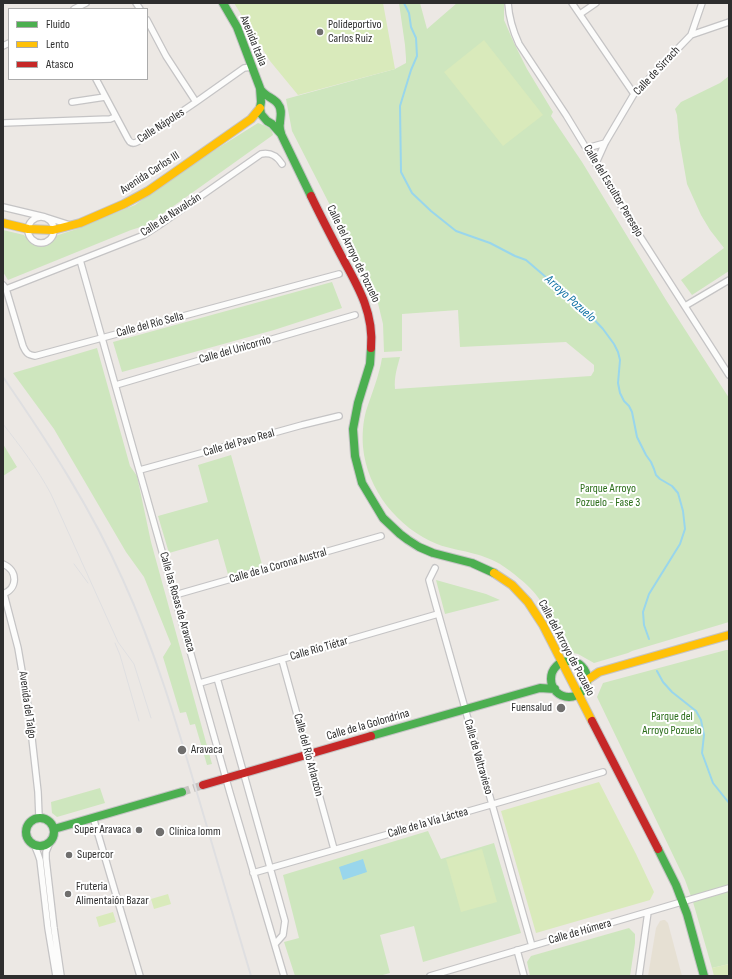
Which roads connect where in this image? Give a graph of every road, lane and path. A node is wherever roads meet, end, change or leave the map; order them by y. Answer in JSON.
{"nodes":[{"id":1,"x":86,"y":3,"type":"edge"},
{"id":2,"x":222,"y":3,"type":"edge"},
{"id":3,"x":508,"y":3,"type":"edge"},
{"id":4,"x":572,"y":3,"type":"edge"},
{"id":5,"x":596,"y":3,"type":"edge"},
{"id":6,"x":702,"y":3,"type":"edge"},
{"id":7,"x":76,"y":8,"type":"edge"},
{"id":8,"x":580,"y":14,"type":"junction"},
{"id":9,"x":148,"y":22,"type":"edge"},
{"id":10,"x":729,"y":22,"type":"edge"},
{"id":11,"x":691,"y":35,"type":"junction"},
{"id":12,"x":248,"y":68,"type":"junction"},
{"id":13,"x":96,"y":80,"type":"edge"},
{"id":14,"x":634,"y":94,"type":"junction"},
{"id":15,"x":105,"y":97,"type":"junction"},
{"id":16,"x":72,"y":102,"type":"dead end"},
{"id":17,"x":196,"y":102,"type":"junction"},
{"id":18,"x":263,"y":103,"type":"junction"},
{"id":19,"x":115,"y":117,"type":"junction"},
{"id":20,"x":252,"y":119,"type":"junction"},
{"id":21,"x":265,"y":119,"type":"junction"},
{"id":22,"x":276,"y":122,"type":"junction"},
{"id":23,"x":3,"y":123,"type":"edge"},
{"id":24,"x":606,"y":143,"type":"junction"},
{"id":25,"x":587,"y":148,"type":"junction"},
{"id":26,"x":596,"y":163,"type":"junction"},
{"id":27,"x":282,"y":164,"type":"dead end"},
{"id":28,"x":3,"y":207,"type":"edge"},
{"id":29,"x":45,"y":217,"type":"junction"},
{"id":30,"x":3,"y":223,"type":"edge"},
{"id":31,"x":70,"y":225,"type":"junction"},
{"id":32,"x":28,"y":229,"type":"junction"},
{"id":33,"x":53,"y":230,"type":"junction"},
{"id":34,"x":80,"y":260,"type":"junction"},
{"id":35,"x":339,"y":274,"type":"dead end"},
{"id":36,"x":729,"y":280,"type":"edge"},
{"id":37,"x":4,"y":287,"type":"edge"},
{"id":38,"x":685,"y":306,"type":"junction"},
{"id":39,"x":355,"y":315,"type":"dead end"},
{"id":40,"x":102,"y":338,"type":"junction"},
{"id":41,"x":729,"y":375,"type":"edge"},
{"id":42,"x":116,"y":385,"type":"junction"},
{"id":43,"x":339,"y":416,"type":"dead end"},
{"id":44,"x":140,"y":470,"type":"junction"},
{"id":45,"x":382,"y":536,"type":"dead end"},
{"id":46,"x":3,"y":564,"type":"edge"},
{"id":47,"x":434,"y":568,"type":"dead end"},
{"id":48,"x":3,"y":594,"type":"edge"},
{"id":49,"x":175,"y":595,"type":"junction"},
{"id":50,"x":438,"y":614,"type":"junction"},
{"id":51,"x":729,"y":635,"type":"edge"},
{"id":52,"x":282,"y":660,"type":"junction"},
{"id":53,"x":562,"y":663,"type":"junction"},
{"id":54,"x":584,"y":669,"type":"junction"},
{"id":55,"x":599,"y":672,"type":"junction"},
{"id":56,"x":217,"y":678,"type":"junction"},
{"id":57,"x":552,"y":679,"type":"junction"},
{"id":58,"x":587,"y":680,"type":"junction"},
{"id":59,"x":200,"y":683,"type":"junction"},
{"id":60,"x":540,"y":688,"type":"junction"},
{"id":61,"x":555,"y":689,"type":"junction"},
{"id":62,"x":578,"y":695,"type":"junction"},
{"id":63,"x":465,"y":710,"type":"junction"},
{"id":64,"x":308,"y":755,"type":"junction"},
{"id":65,"x":603,"y":772,"type":"dead end"},
{"id":66,"x":243,"y":773,"type":"junction"},
{"id":67,"x":226,"y":778,"type":"junction"},
{"id":68,"x":203,"y":786,"type":"tunnel mouth"},
{"id":69,"x":182,"y":792,"type":"tunnel mouth"},
{"id":70,"x":492,"y":805,"type":"junction"},
{"id":71,"x":39,"y":817,"type":"junction"},
{"id":72,"x":93,"y":817,"type":"junction"},
{"id":73,"x":54,"y":829,"type":"junction"},
{"id":74,"x":50,"y":842,"type":"junction"},
{"id":75,"x":34,"y":844,"type":"junction"},
{"id":76,"x":334,"y":849,"type":"junction"},
{"id":77,"x":270,"y":868,"type":"junction"},
{"id":78,"x":253,"y":873,"type":"junction"},
{"id":79,"x":729,"y":888,"type":"edge"},
{"id":80,"x":683,"y":902,"type":"junction"},
{"id":81,"x":648,"y":912,"type":"junction"},
{"id":82,"x":275,"y":944,"type":"junction"},
{"id":83,"x":532,"y":946,"type":"junction"},
{"id":84,"x":517,"y":950,"type":"junction"},
{"id":85,"x":56,"y":976,"type":"edge"},
{"id":86,"x":61,"y":976,"type":"edge"},
{"id":87,"x":140,"y":976,"type":"edge"},
{"id":88,"x":284,"y":976,"type":"edge"},
{"id":89,"x":430,"y":976,"type":"edge"},
{"id":90,"x":524,"y":976,"type":"edge"},
{"id":91,"x":639,"y":976,"type":"edge"},
{"id":92,"x":704,"y":976,"type":"edge"}],
"edges":[{"from":1,"to":7,"type":"street"},
{"from":2,"to":12,"type":"street","name":"Avenida Italia"},
{"from":3,"to":25,"type":"street","name":"Calle del Escultor Peresejo"},
{"from":4,"to":8,"type":"street"},
{"from":5,"to":8,"type":"street"},
{"from":6,"to":11,"type":"street"},
{"from":8,"to":14,"type":"street"},
{"from":9,"to":17,"type":"street"},
{"from":10,"to":11,"type":"street","name":"Calle de Sirrach"},
{"from":11,"to":14,"type":"street","name":"Calle de Sirrach"},
{"from":12,"to":17,"type":"street","name":"Calle Nápoles"},
{"from":12,"to":18,"type":"street","name":"Avenida Italia"},
{"from":13,"to":15,"type":"street","name":"Calle Nápoles"},
{"from":14,"to":24,"type":"street","name":"Calle de Sirrach"},
{"from":15,"to":16,"type":"street"},
{"from":15,"to":19,"type":"street","name":"Calle Nápoles"},
{"from":17,"to":19,"type":"street","name":"Calle Nápoles"},
{"from":18,"to":20,"type":"street","name":"Avenida Carlos III"},
{"from":18,"to":21,"type":"street"},
{"from":18,"to":22,"type":"street"},
{"from":19,"to":23,"type":"street"},
{"from":20,"to":21,"type":"street"},
{"from":20,"to":31,"type":"street","name":"Avenida Carlos III"},
{"from":21,"to":22,"type":"street"},
{"from":22,"to":53,"type":"street","name":"Calle del Arroyo de Pozuelo"},
{"from":24,"to":25,"type":"street"},
{"from":24,"to":26,"type":"street","name":"Calle de Sirrach"},
{"from":25,"to":26,"type":"street","name":"Calle del Escultor Peresejo"},
{"from":26,"to":38,"type":"street","name":"Calle del Escultor Peresejo"},
{"from":27,"to":34,"type":"street","name":"Calle de Navalcán"},
{"from":28,"to":29,"type":"street"},
{"from":29,"to":31,"type":"street"},
{"from":29,"to":32,"type":"street"},
{"from":29,"to":33,"type":"street"},
{"from":30,"to":32,"type":"street","name":"Avenida Carlos III"},
{"from":31,"to":33,"type":"street","name":"Avenida Carlos III"},
{"from":32,"to":33,"type":"street","name":"Avenida Carlos III"},
{"from":32,"to":33,"type":"street","name":"Avenida Carlos III"},
{"from":34,"to":37,"type":"street","name":"Calle de Navalcán"},
{"from":34,"to":40,"type":"street","name":"Calle las Rosas de Aravaca"},
{"from":35,"to":40,"type":"street","name":"Calle del Río Sella"},
{"from":36,"to":38,"type":"street"},
{"from":37,"to":40,"type":"street","name":"Calle del Río Sella"},
{"from":38,"to":41,"type":"street","name":"Calle del Escultor Peresejo"},
{"from":39,"to":42,"type":"street","name":"Calle del Unicornio"},
{"from":40,"to":42,"type":"street","name":"Calle las Rosas de Aravaca"},
{"from":42,"to":44,"type":"street","name":"Calle las Rosas de Aravaca"},
{"from":43,"to":44,"type":"street","name":"Calle del Pavo Real"},
{"from":44,"to":49,"type":"street","name":"Calle las Rosas de Aravaca"},
{"from":45,"to":49,"type":"street","name":"Calle de la Corona Austral"},
{"from":46,"to":48,"type":"street"},
{"from":47,"to":50,"type":"street","name":"Calle de Valtravieso"},
{"from":48,"to":71,"type":"street","name":"Avenida del Talgo"},
{"from":49,"to":59,"type":"street","name":"Calle las Rosas de Aravaca"},
{"from":50,"to":52,"type":"street","name":"Calle Río Tiétar"},
{"from":50,"to":63,"type":"street","name":"Calle de Valtravieso"},
{"from":51,"to":55,"type":"street"},
{"from":52,"to":56,"type":"street","name":"Calle Río Tiétar"},
{"from":52,"to":64,"type":"street","name":"Calle del Río Arlanzón"},
{"from":53,"to":54,"type":"street"},
{"from":53,"to":57,"type":"street"},
{"from":53,"to":62,"type":"street","name":"Calle del Arroyo de Pozuelo"},
{"from":54,"to":55,"type":"street"},
{"from":54,"to":58,"type":"street"},
{"from":55,"to":58,"type":"street"},
{"from":56,"to":59,"type":"street","name":"Calle Río Tiétar"},
{"from":56,"to":66,"type":"street"},
{"from":57,"to":60,"type":"street","name":"Calle de la Golondrina"},
{"from":57,"to":61,"type":"street"},
{"from":58,"to":62,"type":"street"},
{"from":59,"to":67,"type":"street","name":"Calle las Rosas de Aravaca"},
{"from":60,"to":61,"type":"street","name":"Calle de la Golondrina"},
{"from":60,"to":63,"type":"street","name":"Calle de la Golondrina"},
{"from":61,"to":62,"type":"street"},
{"from":62,"to":80,"type":"street","name":"Calle del Arroyo de Pozuelo"},
{"from":63,"to":64,"type":"street","name":"Calle de la Golondrina"},
{"from":63,"to":70,"type":"street","name":"Calle de Valtravieso"},
{"from":64,"to":66,"type":"street","name":"Calle de la Golondrina"},
{"from":64,"to":76,"type":"street","name":"Calle del Río Arlanzón"},
{"from":65,"to":70,"type":"street","name":"Calle de la Vía Láctea"},
{"from":66,"to":67,"type":"street","name":"Calle de la Golondrina"},
{"from":66,"to":77,"type":"street"},
{"from":67,"to":68,"type":"street","name":"Calle de la Golondrina"},
{"from":67,"to":78,"type":"street","name":"Calle las Rosas de Aravaca"},
{"from":69,"to":72,"type":"street"},
{"from":70,"to":76,"type":"street","name":"Calle de la Vía Láctea"},
{"from":70,"to":83,"type":"street","name":"Calle de Valtravieso"},
{"from":71,"to":73,"type":"street"},
{"from":71,"to":75,"type":"street"},
{"from":72,"to":73,"type":"street"},
{"from":72,"to":87,"type":"street"},
{"from":73,"to":74,"type":"street"},
{"from":74,"to":75,"type":"street"},
{"from":74,"to":86,"type":"street"},
{"from":75,"to":85,"type":"street"},
{"from":76,"to":77,"type":"street","name":"Calle de la Vía Láctea"},
{"from":77,"to":78,"type":"street","name":"Calle de la Vía Láctea"},
{"from":77,"to":82,"type":"street"},
{"from":78,"to":82,"type":"street","name":"Calle las Rosas de Aravaca"},
{"from":79,"to":80,"type":"street","name":"Calle de Húmera"},
{"from":80,"to":81,"type":"street","name":"Calle de Húmera"},
{"from":80,"to":92,"type":"street","name":"Calle del Arroyo de Pozuelo"},
{"from":81,"to":83,"type":"street","name":"Calle de Húmera"},
{"from":81,"to":91,"type":"street"},
{"from":82,"to":88,"type":"street","name":"Calle las Rosas de Aravaca"},
{"from":83,"to":84,"type":"street","name":"Calle de Húmera"},
{"from":84,"to":89,"type":"street","name":"Calle de Húmera"},
{"from":84,"to":90,"type":"street"}]}
